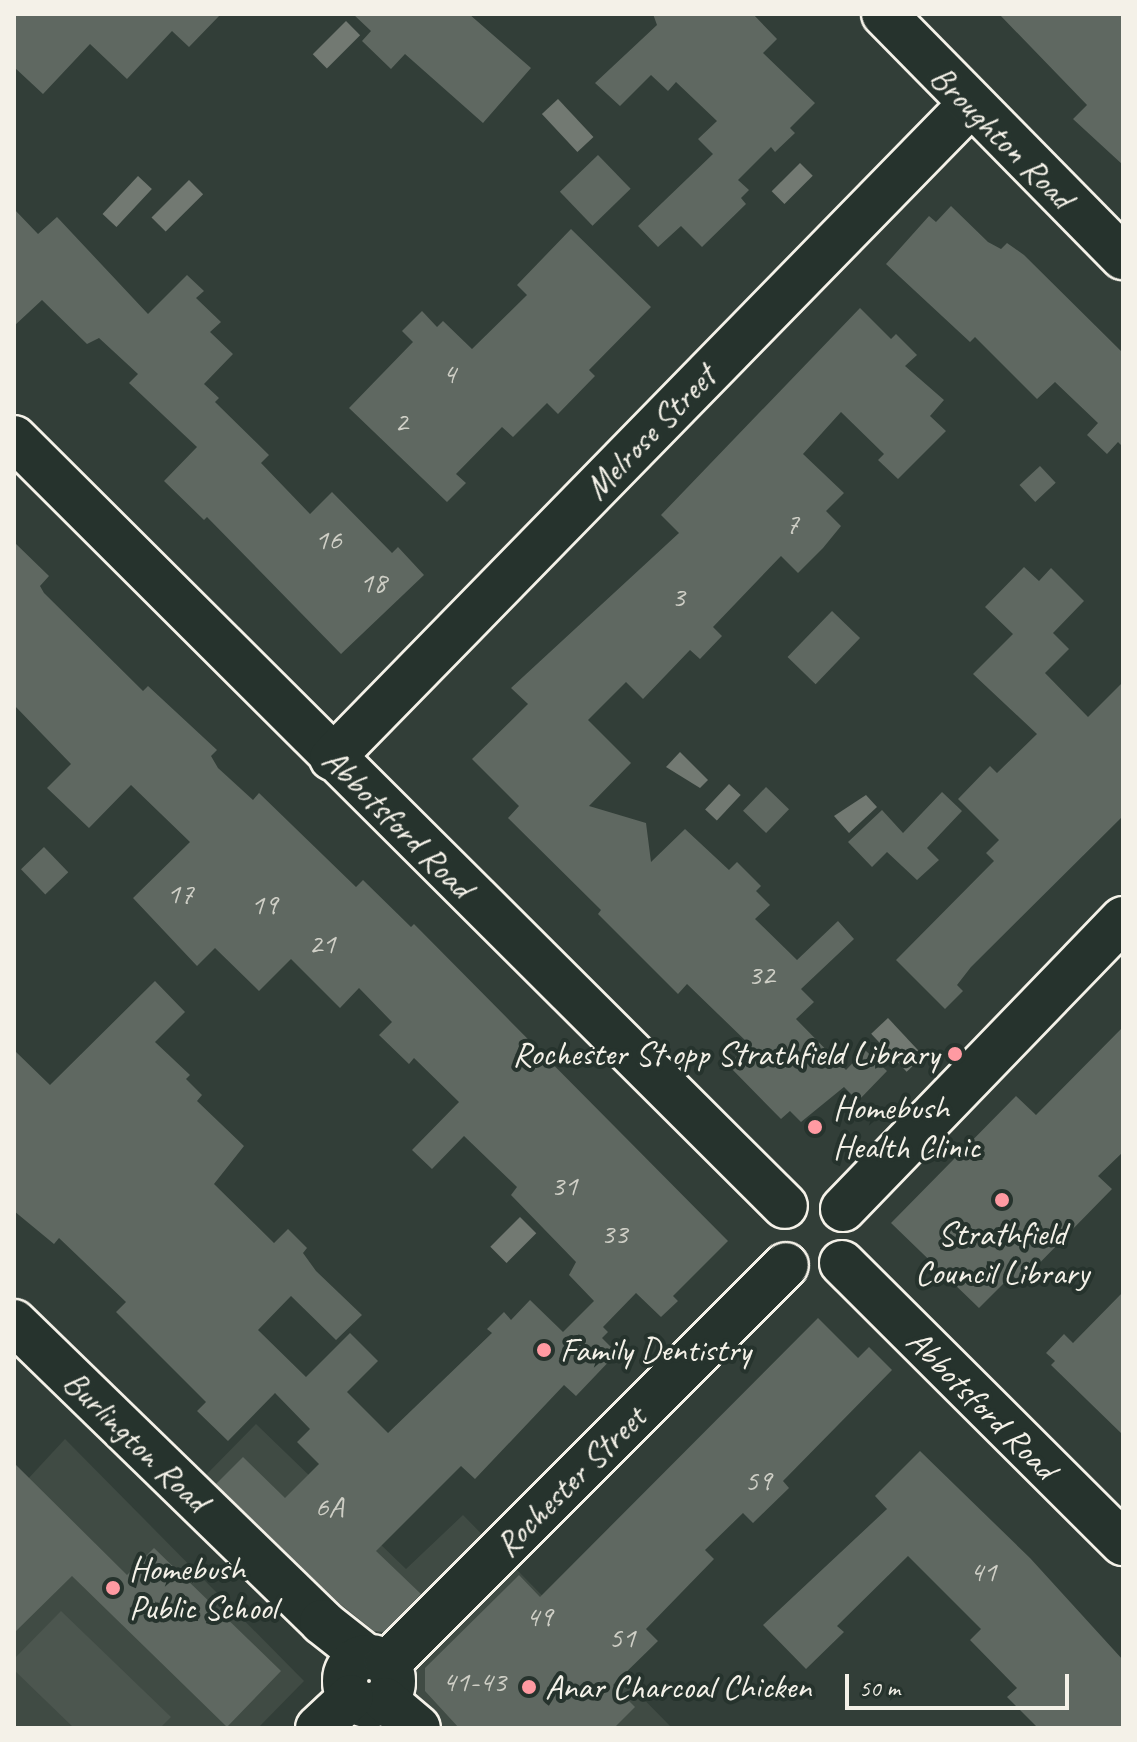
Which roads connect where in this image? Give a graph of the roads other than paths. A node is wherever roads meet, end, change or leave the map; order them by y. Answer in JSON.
{"nodes":[{"id":1,"x":884,"y":14,"type":"edge"},
{"id":2,"x":969,"y":106,"type":"junction"},
{"id":3,"x":1123,"y":257,"type":"edge"},
{"id":4,"x":14,"y":438,"type":"edge"},
{"id":5,"x":332,"y":758,"type":"junction"},
{"id":6,"x":1123,"y":919,"type":"edge"},
{"id":7,"x":785,"y":1206,"type":"junction"},
{"id":8,"x":843,"y":1209,"type":"junction"},
{"id":9,"x":842,"y":1263,"type":"junction"},
{"id":10,"x":786,"y":1265,"type":"junction"},
{"id":11,"x":14,"y":1322,"type":"edge"},
{"id":12,"x":1123,"y":1543,"type":"edge"},
{"id":13,"x":372,"y":1679,"type":"junction"},
{"id":14,"x":318,"y":1728,"type":"edge"},
{"id":15,"x":418,"y":1728,"type":"edge"}],
"edges":[{"from":1,"to":2,"type":"street","name":"Broughton Road"},
{"from":2,"to":3,"type":"street","name":"Broughton Road"},
{"from":2,"to":5,"type":"street","name":"Melrose Street"},
{"from":4,"to":5,"type":"street","name":"Abbotsford Road"},
{"from":5,"to":7,"type":"street","name":"Abbotsford Road"},
{"from":6,"to":8,"type":"street"},
{"from":7,"to":8,"type":"street"},
{"from":7,"to":10,"type":"street"},
{"from":8,"to":9,"type":"street"},
{"from":9,"to":10,"type":"street"},
{"from":9,"to":12,"type":"street","name":"Abbotsford Road"},
{"from":10,"to":13,"type":"street","name":"Rochester Street"},
{"from":11,"to":13,"type":"street","name":"Burlington Road"},
{"from":13,"to":14,"type":"street","name":"Rochester Street"},
{"from":13,"to":15,"type":"street","name":"Burlington Road"}]}
